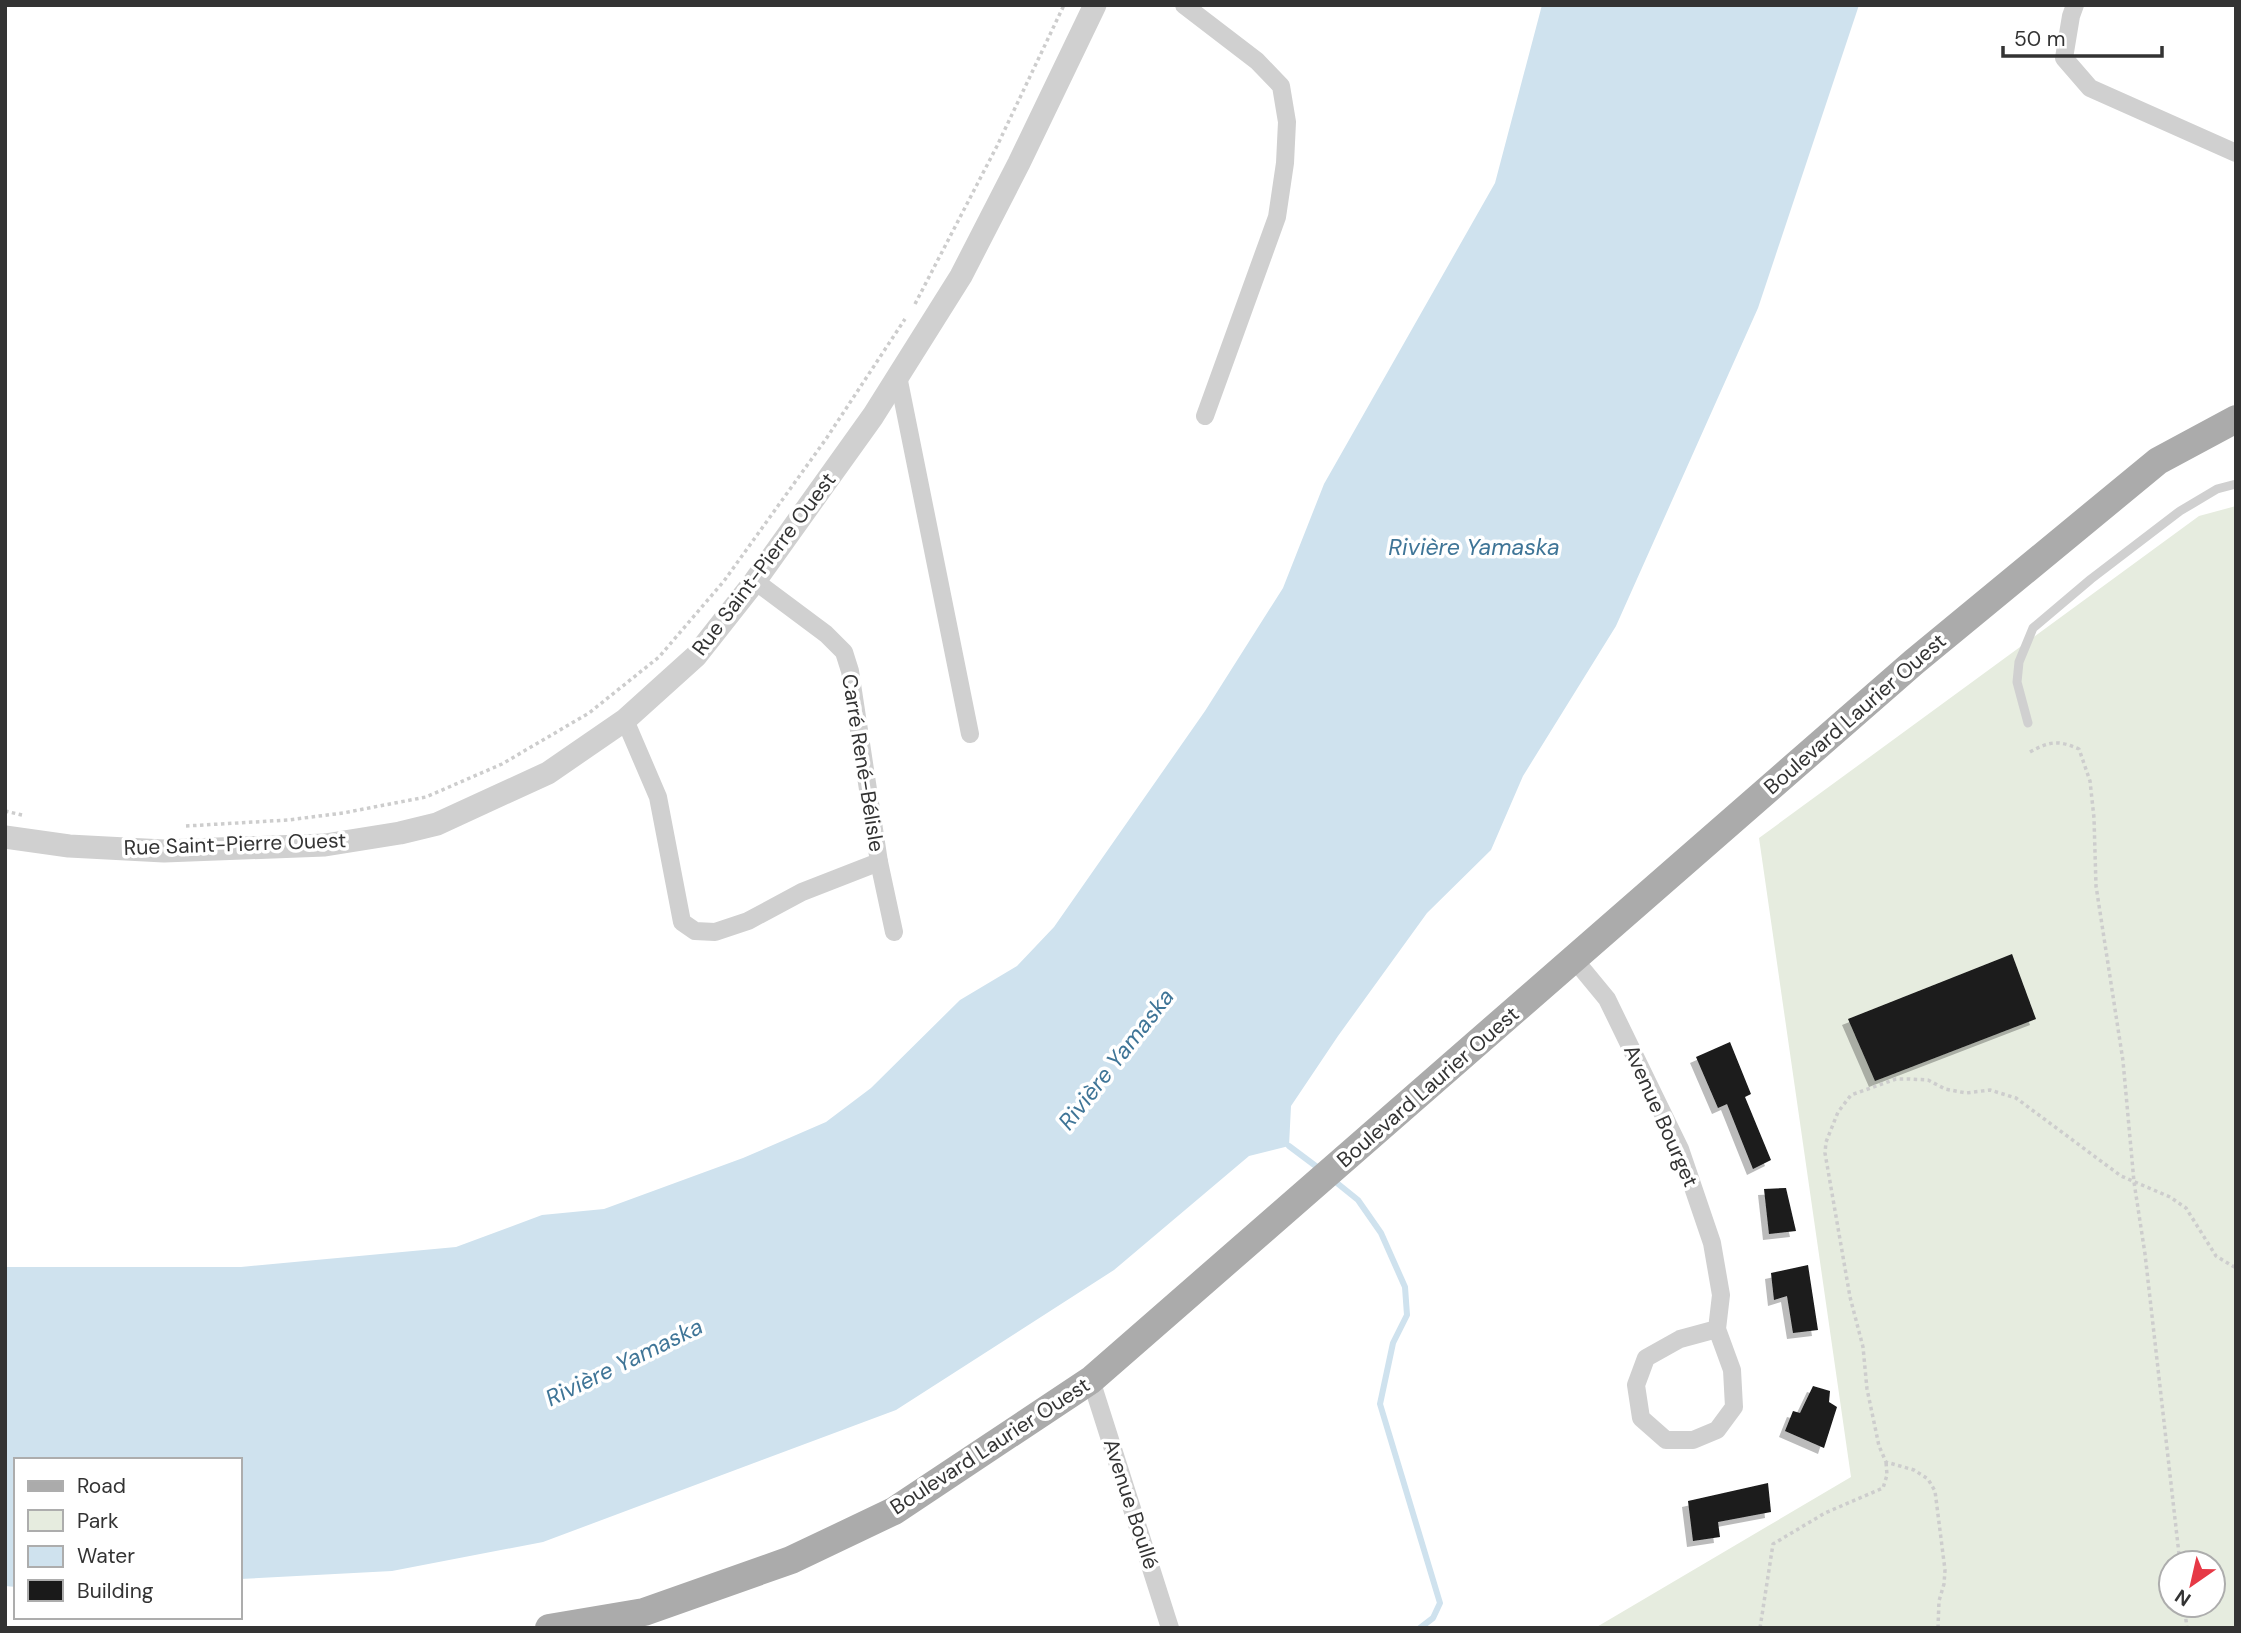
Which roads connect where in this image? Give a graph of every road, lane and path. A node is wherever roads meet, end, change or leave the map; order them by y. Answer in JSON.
{"nodes":[{"id":1,"x":1065,"y":5,"type":"edge"},
{"id":2,"x":1095,"y":5,"type":"edge"},
{"id":3,"x":1184,"y":5,"type":"edge"},
{"id":4,"x":2075,"y":5,"type":"edge"},
{"id":5,"x":2236,"y":153,"type":"edge"},
{"id":6,"x":913,"y":307,"type":"dead end"},
{"id":7,"x":906,"y":318,"type":"dead end"},
{"id":8,"x":898,"y":376,"type":"junction"},
{"id":9,"x":1205,"y":416,"type":"dead end"},
{"id":10,"x":2236,"y":419,"type":"edge"},
{"id":11,"x":2236,"y":484,"type":"edge"},
{"id":12,"x":755,"y":581,"type":"junction"},
{"id":13,"x":625,"y":720,"type":"junction"},
{"id":14,"x":2028,"y":723,"type":"dead end"},
{"id":15,"x":970,"y":734,"type":"dead end"},
{"id":16,"x":2030,"y":752,"type":"dead end"},
{"id":17,"x":5,"y":811,"type":"edge"},
{"id":18,"x":28,"y":817,"type":"dead end"},
{"id":19,"x":184,"y":826,"type":"dead end"},
{"id":20,"x":5,"y":837,"type":"edge"},
{"id":21,"x":879,"y":862,"type":"junction"},
{"id":22,"x":894,"y":932,"type":"dead end"},
{"id":23,"x":1574,"y":959,"type":"junction"},
{"id":24,"x":2134,"y":1182,"type":"junction"},
{"id":25,"x":2236,"y":1268,"type":"edge"},
{"id":26,"x":1717,"y":1329,"type":"junction"},
{"id":27,"x":1091,"y":1380,"type":"junction"},
{"id":28,"x":1886,"y":1462,"type":"junction"},
{"id":29,"x":2178,"y":1549,"type":"edge"},
{"id":30,"x":645,"y":1620,"type":"edge"},
{"id":31,"x":549,"y":1628,"type":"edge"},
{"id":32,"x":1170,"y":1628,"type":"edge"},
{"id":33,"x":1760,"y":1628,"type":"edge"},
{"id":34,"x":1938,"y":1628,"type":"edge"}],
"edges":[{"from":1,"to":6,"type":"path"},
{"from":2,"to":8,"type":"street","name":"Rue Saint-Pierre Ouest"},
{"from":3,"to":9,"type":"street"},
{"from":4,"to":5,"type":"street"},
{"from":7,"to":19,"type":"path"},
{"from":8,"to":12,"type":"street","name":"Rue Saint-Pierre Ouest"},
{"from":8,"to":15,"type":"street"},
{"from":10,"to":23,"type":"main road","name":"Boulevard Laurier Ouest"},
{"from":11,"to":14,"type":"lane"},
{"from":12,"to":13,"type":"street","name":"Rue Saint-Pierre Ouest"},
{"from":12,"to":21,"type":"street","name":"Carré René-Bélisle"},
{"from":13,"to":20,"type":"street","name":"Rue Saint-Pierre Ouest"},
{"from":13,"to":21,"type":"street","name":"Carré René-Bélisle"},
{"from":16,"to":24,"type":"path"},
{"from":17,"to":18,"type":"path"},
{"from":21,"to":22,"type":"street","name":"Carré René-Bélisle"},
{"from":23,"to":26,"type":"street","name":"Avenue Bourget"},
{"from":23,"to":27,"type":"main road","name":"Boulevard Laurier Ouest"},
{"from":24,"to":25,"type":"path"},
{"from":24,"to":28,"type":"path"},
{"from":24,"to":29,"type":"path"},
{"from":26,"to":26,"type":"street","name":"Avenue Bourget"},
{"from":27,"to":30,"type":"main road","name":"Boulevard Laurier Ouest"},
{"from":27,"to":32,"type":"street","name":"Avenue Boullé"},
{"from":28,"to":33,"type":"path"},
{"from":28,"to":34,"type":"path"},
{"from":30,"to":31,"type":"main road","name":"Boulevard Laurier Ouest"}]}
